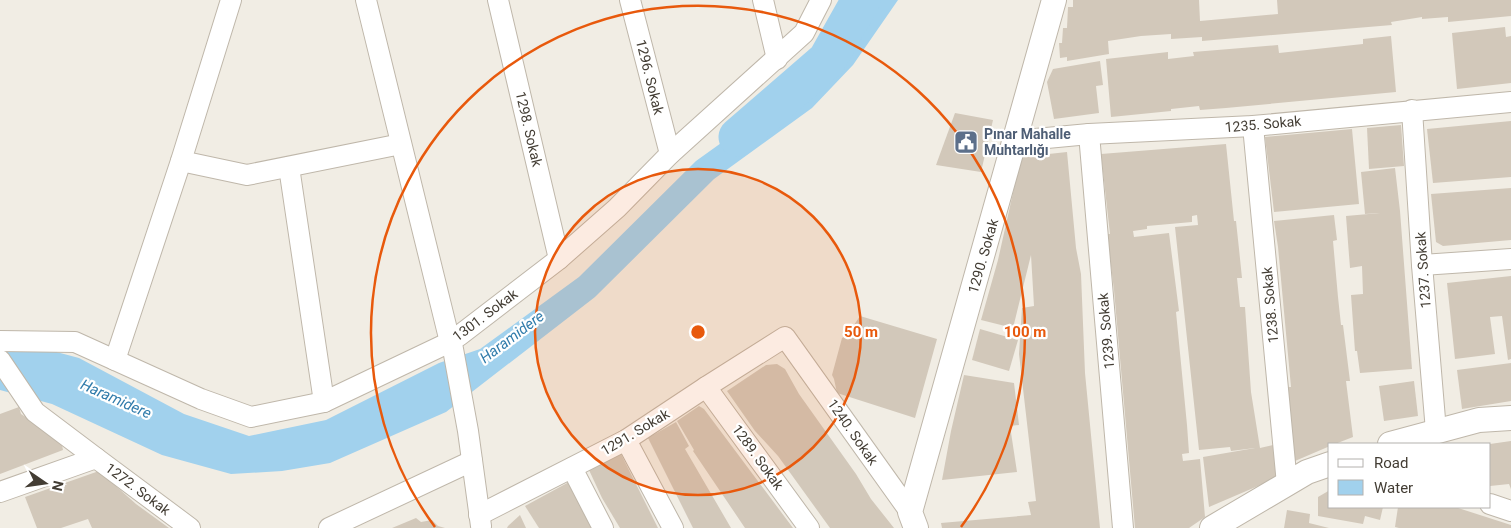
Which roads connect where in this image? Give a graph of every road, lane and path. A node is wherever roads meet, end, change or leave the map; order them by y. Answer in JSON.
{"nodes":[{"id":1,"x":231,"y":0,"type":"edge"},
{"id":2,"x":366,"y":0,"type":"edge"},
{"id":3,"x":498,"y":0,"type":"edge"},
{"id":4,"x":630,"y":0,"type":"edge"},
{"id":5,"x":763,"y":0,"type":"edge"},
{"id":6,"x":821,"y":0,"type":"edge"},
{"id":7,"x":1054,"y":0,"type":"edge"},
{"id":8,"x":777,"y":59,"type":"junction"},
{"id":9,"x":1511,"y":102,"type":"edge"},
{"id":10,"x":1412,"y":110,"type":"junction"},
{"id":11,"x":1253,"y":126,"type":"junction"},
{"id":12,"x":1089,"y":134,"type":"junction"},
{"id":13,"x":1015,"y":141,"type":"junction"},
{"id":14,"x":401,"y":144,"type":"junction"},
{"id":15,"x":670,"y":154,"type":"junction"},
{"id":16,"x":181,"y":162,"type":"junction"},
{"id":17,"x":289,"y":167,"type":"junction"},
{"id":18,"x":559,"y":259,"type":"junction"},
{"id":19,"x":1511,"y":259,"type":"edge"},
{"id":20,"x":1422,"y":265,"type":"junction"},
{"id":21,"x":785,"y":337,"type":"joint"},
{"id":22,"x":0,"y":341,"type":"edge"},
{"id":23,"x":452,"y":345,"type":"junction"},
{"id":24,"x":0,"y":360,"type":"edge"},
{"id":25,"x":115,"y":360,"type":"junction"},
{"id":26,"x":706,"y":387,"type":"junction"},
{"id":27,"x":324,"y":402,"type":"junction"},
{"id":28,"x":1511,"y":418,"type":"edge"},
{"id":29,"x":1436,"y":431,"type":"junction"},
{"id":30,"x":626,"y":440,"type":"junction"},
{"id":31,"x":1394,"y":443,"type":"edge"},
{"id":32,"x":96,"y":458,"type":"junction"},
{"id":33,"x":472,"y":461,"type":"junction"},
{"id":34,"x":1328,"y":465,"type":"edge"},
{"id":35,"x":572,"y":468,"type":"junction"},
{"id":36,"x":1287,"y":484,"type":"junction"},
{"id":37,"x":0,"y":492,"type":"edge"},
{"id":38,"x":1491,"y":504,"type":"edge"},
{"id":39,"x":1511,"y":511,"type":"edge"},
{"id":40,"x":913,"y":520,"type":"edge"},
{"id":41,"x":480,"y":521,"type":"edge"},
{"id":42,"x":190,"y":528,"type":"edge"},
{"id":43,"x":330,"y":528,"type":"edge"},
{"id":44,"x":603,"y":528,"type":"edge"},
{"id":45,"x":673,"y":528,"type":"edge"},
{"id":46,"x":809,"y":528,"type":"edge"},
{"id":47,"x":1123,"y":528,"type":"edge"},
{"id":48,"x":1212,"y":528,"type":"edge"}],
"edges":[{"from":1,"to":16,"type":"street"},
{"from":2,"to":14,"type":"street"},
{"from":3,"to":18,"type":"street","name":"1298. Sokak"},
{"from":4,"to":15,"type":"street","name":"1296. Sokak"},
{"from":5,"to":8,"type":"street"},
{"from":6,"to":8,"type":"street","name":"1301. Sokak"},
{"from":7,"to":13,"type":"street","name":"1290. Sokak"},
{"from":8,"to":15,"type":"street","name":"1301. Sokak"},
{"from":9,"to":10,"type":"street","name":"1235. Sokak"},
{"from":10,"to":11,"type":"street","name":"1235. Sokak"},
{"from":10,"to":20,"type":"street","name":"1237. Sokak"},
{"from":11,"to":12,"type":"street","name":"1235. Sokak"},
{"from":11,"to":36,"type":"street","name":"1238. Sokak"},
{"from":12,"to":13,"type":"street","name":"1235. Sokak"},
{"from":12,"to":47,"type":"street","name":"1239. Sokak"},
{"from":13,"to":40,"type":"street","name":"1290. Sokak"},
{"from":14,"to":17,"type":"street"},
{"from":14,"to":23,"type":"street"},
{"from":15,"to":18,"type":"street","name":"1301. Sokak"},
{"from":16,"to":17,"type":"street"},
{"from":16,"to":25,"type":"street"},
{"from":17,"to":27,"type":"street"},
{"from":18,"to":23,"type":"street","name":"1301. Sokak"},
{"from":19,"to":20,"type":"street"},
{"from":20,"to":29,"type":"street","name":"1237. Sokak"},
{"from":21,"to":26,"type":"street","name":"1291. Sokak"},
{"from":21,"to":40,"type":"street","name":"1240. Sokak"},
{"from":22,"to":25,"type":"street","name":"1301. Sokak"},
{"from":23,"to":27,"type":"street","name":"1301. Sokak"},
{"from":23,"to":33,"type":"street"},
{"from":24,"to":32,"type":"street"},
{"from":25,"to":27,"type":"street","name":"1301. Sokak"},
{"from":26,"to":30,"type":"street","name":"1291. Sokak"},
{"from":26,"to":46,"type":"street","name":"1289. Sokak"},
{"from":28,"to":29,"type":"street"},
{"from":29,"to":31,"type":"street"},
{"from":30,"to":35,"type":"street","name":"1291. Sokak"},
{"from":30,"to":45,"type":"street"},
{"from":32,"to":37,"type":"street","name":"1272. Sokak"},
{"from":32,"to":42,"type":"street","name":"1272. Sokak"},
{"from":33,"to":41,"type":"street"},
{"from":33,"to":43,"type":"street"},
{"from":34,"to":36,"type":"street"},
{"from":35,"to":41,"type":"street","name":"1291. Sokak"},
{"from":35,"to":44,"type":"street"},
{"from":36,"to":48,"type":"street"},
{"from":38,"to":39,"type":"street"}]}
